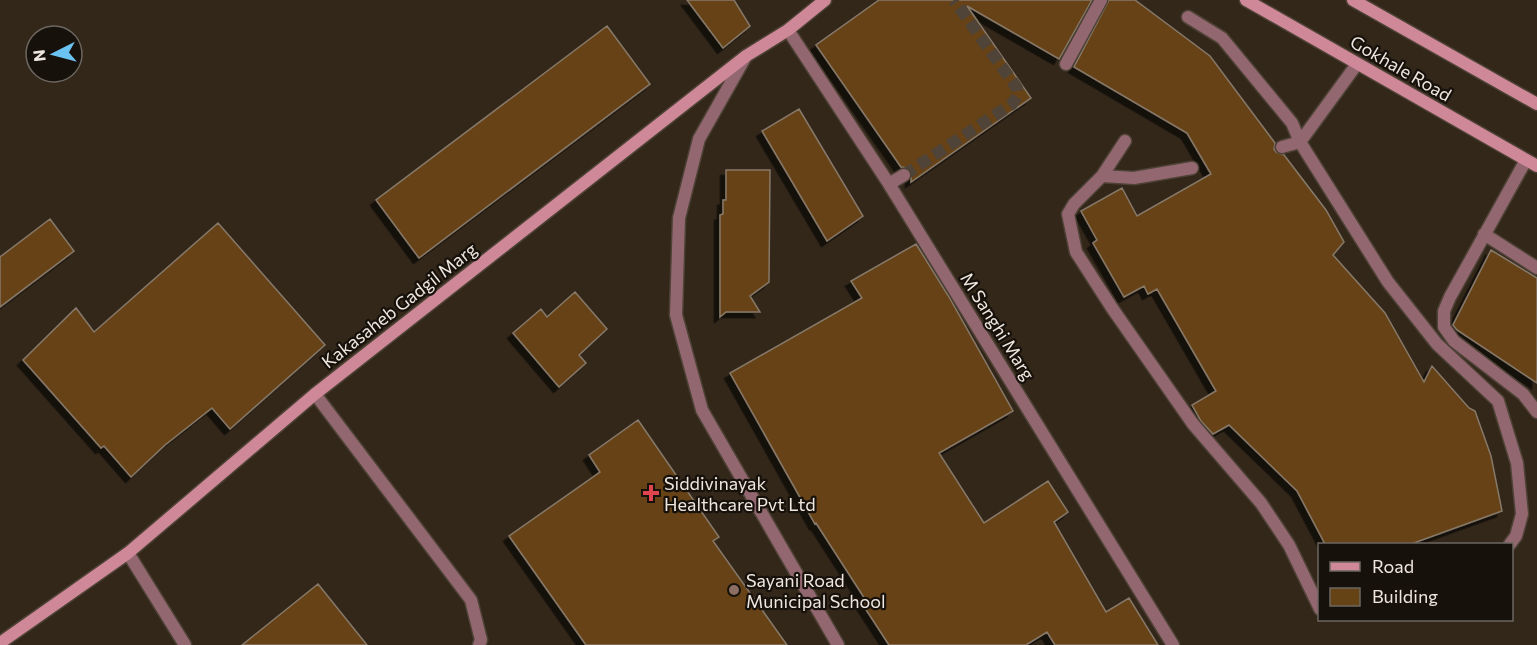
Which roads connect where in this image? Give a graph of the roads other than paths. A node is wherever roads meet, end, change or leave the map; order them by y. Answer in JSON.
{"nodes":[{"id":1,"x":825,"y":0,"type":"edge"},
{"id":2,"x":1101,"y":0,"type":"edge"},
{"id":3,"x":1246,"y":0,"type":"edge"},
{"id":4,"x":1361,"y":2,"type":"edge"},
{"id":5,"x":1188,"y":17,"type":"dead end"},
{"id":6,"x":788,"y":30,"type":"junction"},
{"id":7,"x":746,"y":56,"type":"junction"},
{"id":8,"x":1357,"y":63,"type":"junction"},
{"id":9,"x":1066,"y":64,"type":"dead end"},
{"id":10,"x":1537,"y":104,"type":"edge"},
{"id":11,"x":1125,"y":141,"type":"dead end"},
{"id":12,"x":1300,"y":142,"type":"junction"},
{"id":13,"x":1282,"y":147,"type":"dead end"},
{"id":14,"x":1526,"y":160,"type":"junction"},
{"id":15,"x":1537,"y":166,"type":"edge"},
{"id":16,"x":1192,"y":168,"type":"dead end"},
{"id":17,"x":904,"y":175,"type":"tunnel mouth"},
{"id":18,"x":1102,"y":176,"type":"junction"},
{"id":19,"x":889,"y":184,"type":"junction"},
{"id":20,"x":1484,"y":234,"type":"junction"},
{"id":21,"x":1537,"y":268,"type":"edge"},
{"id":22,"x":315,"y":394,"type":"junction"},
{"id":23,"x":1537,"y":412,"type":"edge"},
{"id":24,"x":1511,"y":543,"type":"edge"},
{"id":25,"x":128,"y":553,"type":"junction"},
{"id":26,"x":1318,"y":605,"type":"edge"},
{"id":27,"x":0,"y":643,"type":"edge"},
{"id":28,"x":185,"y":645,"type":"edge"},
{"id":29,"x":479,"y":645,"type":"edge"},
{"id":30,"x":838,"y":645,"type":"edge"},
{"id":31,"x":1173,"y":645,"type":"edge"}],
"edges":[{"from":1,"to":6,"type":"main road","name":"Kakasaheb Gadgil Marg"},
{"from":2,"to":9,"type":"street"},
{"from":3,"to":8,"type":"main road","name":"Gokhale Road"},
{"from":4,"to":10,"type":"main road","name":"Gokhale Road"},
{"from":5,"to":12,"type":"street"},
{"from":6,"to":7,"type":"main road","name":"Kakasaheb Gadgil Marg"},
{"from":6,"to":19,"type":"street","name":"M Sanghi Marg"},
{"from":7,"to":22,"type":"main road","name":"Kakasaheb Gadgil Marg"},
{"from":7,"to":30,"type":"street"},
{"from":8,"to":12,"type":"street"},
{"from":8,"to":14,"type":"main road","name":"Gokhale Road"},
{"from":11,"to":18,"type":"street"},
{"from":12,"to":13,"type":"street"},
{"from":12,"to":24,"type":"street"},
{"from":14,"to":15,"type":"main road","name":"Gokhale Road"},
{"from":14,"to":20,"type":"street"},
{"from":16,"to":18,"type":"street"},
{"from":17,"to":19,"type":"street"},
{"from":18,"to":26,"type":"street"},
{"from":19,"to":31,"type":"street","name":"M Sanghi Marg"},
{"from":20,"to":21,"type":"street"},
{"from":20,"to":23,"type":"street"},
{"from":22,"to":25,"type":"main road","name":"Kakasaheb Gadgil Marg"},
{"from":22,"to":29,"type":"street"},
{"from":25,"to":27,"type":"main road","name":"Kakasaheb Gadgil Marg"},
{"from":25,"to":28,"type":"street"}]}
